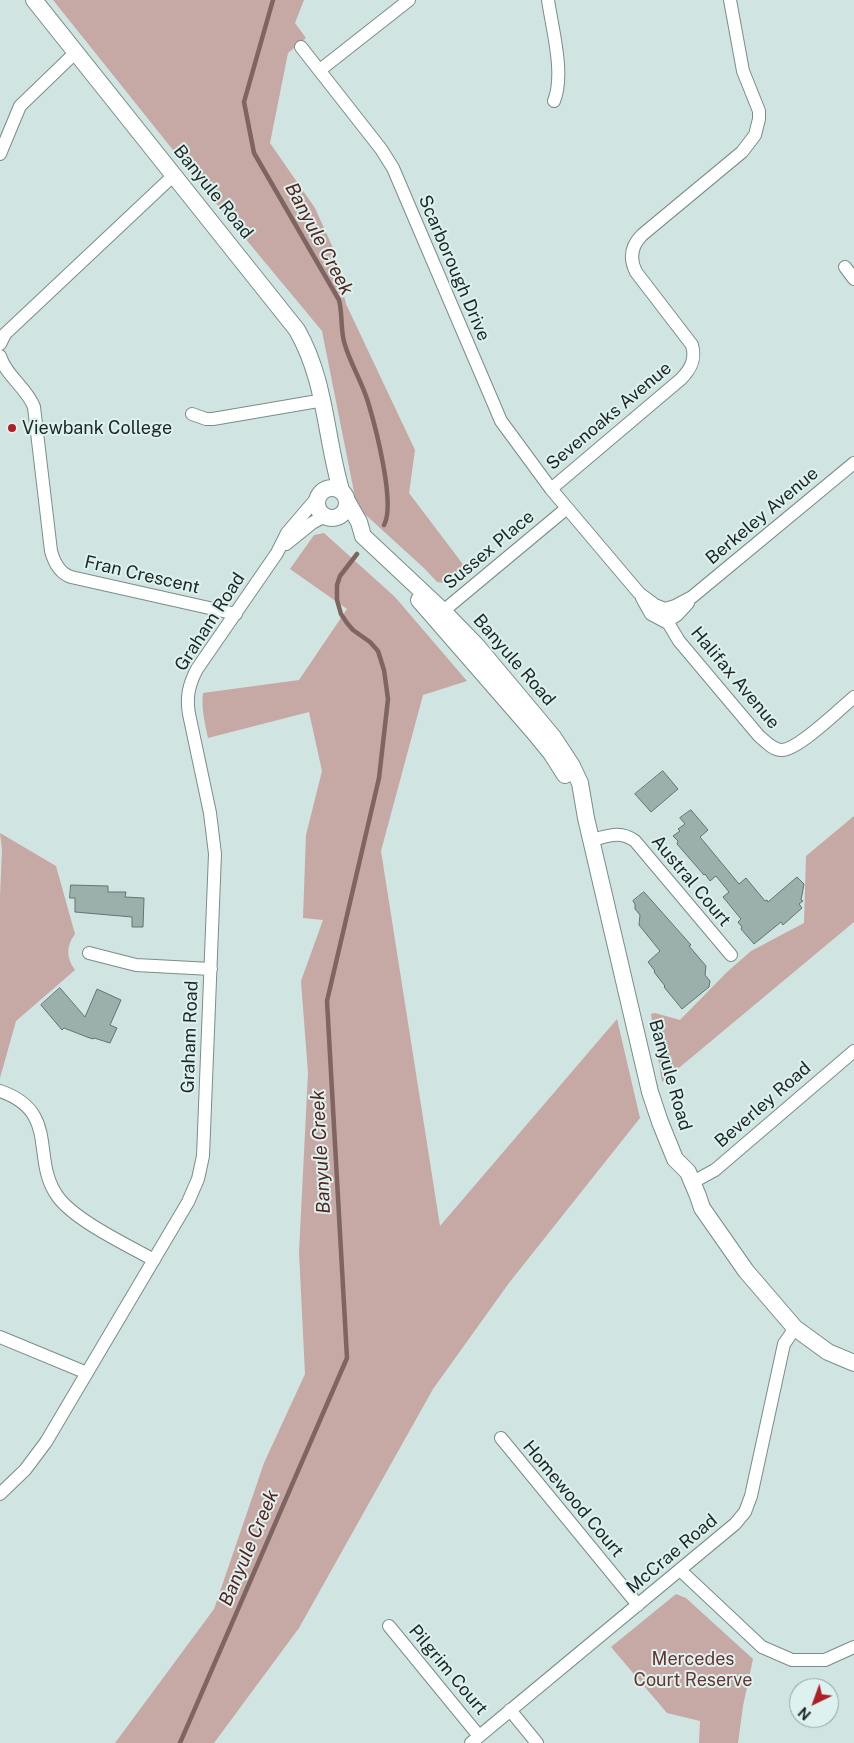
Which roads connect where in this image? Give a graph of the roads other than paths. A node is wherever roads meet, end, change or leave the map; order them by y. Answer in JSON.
{"nodes":[{"id":1,"x":34,"y":0,"type":"edge"},
{"id":2,"x":409,"y":0,"type":"edge"},
{"id":3,"x":548,"y":0,"type":"edge"},
{"id":4,"x":730,"y":0,"type":"edge"},
{"id":5,"x":301,"y":47,"type":"dead end"},
{"id":6,"x":76,"y":52,"type":"junction"},
{"id":7,"x":320,"y":70,"type":"junction"},
{"id":8,"x":554,"y":100,"type":"dead end"},
{"id":9,"x":0,"y":154,"type":"edge"},
{"id":10,"x":174,"y":175,"type":"junction"},
{"id":11,"x":845,"y":267,"type":"dead end"},
{"id":12,"x":854,"y":279,"type":"edge"},
{"id":13,"x":0,"y":344,"type":"edge"},
{"id":14,"x":0,"y":356,"type":"edge"},
{"id":15,"x":324,"y":400,"type":"junction"},
{"id":16,"x":192,"y":414,"type":"dead end"},
{"id":17,"x":328,"y":426,"type":"junction"},
{"id":18,"x":854,"y":463,"type":"edge"},
{"id":19,"x":551,"y":489,"type":"junction"},
{"id":20,"x":319,"y":495,"type":"junction"},
{"id":21,"x":344,"y":496,"type":"junction"},
{"id":22,"x":567,"y":508,"type":"junction"},
{"id":23,"x":328,"y":517,"type":"junction"},
{"id":24,"x":363,"y":536,"type":"junction"},
{"id":25,"x":277,"y":553,"type":"junction"},
{"id":26,"x":236,"y":614,"type":"junction"},
{"id":27,"x":439,"y":615,"type":"junction"},
{"id":28,"x":667,"y":615,"type":"junction"},
{"id":29,"x":854,"y":697,"type":"edge"},
{"id":30,"x":586,"y":818,"type":"junction"},
{"id":31,"x":592,"y":840,"type":"junction"},
{"id":32,"x":89,"y":953,"type":"dead end"},
{"id":33,"x":731,"y":955,"type":"dead end"},
{"id":34,"x":211,"y":969,"type":"junction"},
{"id":35,"x":852,"y":1056,"type":"edge"},
{"id":36,"x":0,"y":1091,"type":"edge"},
{"id":37,"x":693,"y":1182,"type":"junction"},
{"id":38,"x":154,"y":1260,"type":"junction"},
{"id":39,"x":795,"y":1328,"type":"junction"},
{"id":40,"x":0,"y":1337,"type":"edge"},
{"id":41,"x":854,"y":1363,"type":"edge"},
{"id":42,"x":87,"y":1373,"type":"junction"},
{"id":43,"x":501,"y":1438,"type":"dead end"},
{"id":44,"x":0,"y":1494,"type":"edge"},
{"id":45,"x":680,"y":1570,"type":"junction"},
{"id":46,"x":638,"y":1605,"type":"junction"},
{"id":47,"x":389,"y":1626,"type":"dead end"},
{"id":48,"x":854,"y":1647,"type":"edge"},
{"id":49,"x":510,"y":1710,"type":"junction"},
{"id":50,"x":475,"y":1739,"type":"edge"},
{"id":51,"x":537,"y":1743,"type":"edge"}],
"edges":[{"from":1,"to":6,"type":"street","name":"Banyule Road"},
{"from":2,"to":7,"type":"street"},
{"from":3,"to":8,"type":"street"},
{"from":4,"to":19,"type":"street","name":"Sevenoaks Avenue"},
{"from":5,"to":7,"type":"street","name":"Scarborough Drive"},
{"from":6,"to":9,"type":"street"},
{"from":6,"to":10,"type":"street","name":"Banyule Road"},
{"from":7,"to":19,"type":"street","name":"Scarborough Drive"},
{"from":10,"to":13,"type":"street"},
{"from":10,"to":15,"type":"street","name":"Banyule Road"},
{"from":11,"to":12,"type":"street"},
{"from":14,"to":26,"type":"street","name":"Fran Crescent"},
{"from":15,"to":16,"type":"street"},
{"from":15,"to":17,"type":"street","name":"Banyule Road"},
{"from":17,"to":20,"type":"street","name":"Banyule Road"},
{"from":17,"to":21,"type":"street","name":"Banyule Road"},
{"from":18,"to":28,"type":"street","name":"Berkeley Avenue"},
{"from":19,"to":22,"type":"street","name":"Scarborough Drive"},
{"from":20,"to":21,"type":"street"},
{"from":20,"to":23,"type":"street"},
{"from":20,"to":25,"type":"street","name":"Graham Road"},
{"from":21,"to":23,"type":"street"},
{"from":21,"to":24,"type":"street","name":"Banyule Road"},
{"from":22,"to":27,"type":"street","name":"Sussex Place"},
{"from":22,"to":28,"type":"street","name":"Halifax Avenue"},
{"from":23,"to":24,"type":"street","name":"Banyule Road"},
{"from":23,"to":25,"type":"street","name":"Graham Road"},
{"from":24,"to":27,"type":"street","name":"Banyule Road"},
{"from":25,"to":26,"type":"street","name":"Graham Road"},
{"from":26,"to":34,"type":"street","name":"Graham Road"},
{"from":27,"to":30,"type":"street","name":"Banyule Road"},
{"from":27,"to":30,"type":"street","name":"Banyule Road"},
{"from":28,"to":29,"type":"street","name":"Halifax Avenue"},
{"from":30,"to":31,"type":"street","name":"Banyule Road"},
{"from":31,"to":33,"type":"street","name":"Austral Court"},
{"from":31,"to":37,"type":"street","name":"Banyule Road"},
{"from":32,"to":34,"type":"street"},
{"from":34,"to":38,"type":"street","name":"Graham Road"},
{"from":35,"to":37,"type":"street","name":"Beverley Road"},
{"from":36,"to":38,"type":"street"},
{"from":37,"to":39,"type":"street","name":"Banyule Road"},
{"from":38,"to":42,"type":"street","name":"Graham Road"},
{"from":39,"to":41,"type":"street","name":"Banyule Road"},
{"from":39,"to":45,"type":"street","name":"McCrae Road"},
{"from":40,"to":42,"type":"street"},
{"from":42,"to":44,"type":"street","name":"Graham Road"},
{"from":43,"to":46,"type":"street","name":"Homewood Court"},
{"from":45,"to":46,"type":"street","name":"McCrae Road"},
{"from":45,"to":48,"type":"street"},
{"from":46,"to":49,"type":"street","name":"McCrae Road"},
{"from":47,"to":50,"type":"street","name":"Pilgrim Court"},
{"from":49,"to":50,"type":"street","name":"McCrae Road"},
{"from":49,"to":51,"type":"street"}]}
